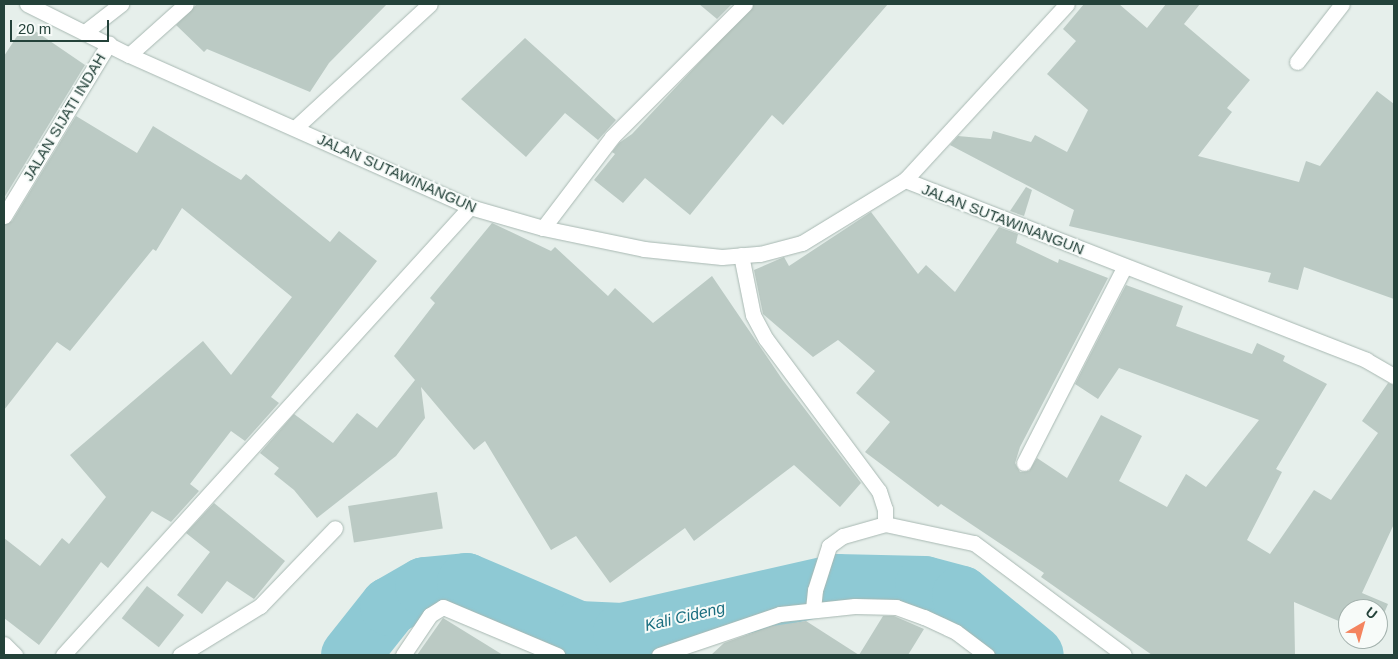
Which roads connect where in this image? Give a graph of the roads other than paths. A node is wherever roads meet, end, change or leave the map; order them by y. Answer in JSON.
{"nodes":[{"id":1,"x":27,"y":4,"type":"edge"},
{"id":2,"x":121,"y":4,"type":"edge"},
{"id":3,"x":186,"y":4,"type":"edge"},
{"id":4,"x":430,"y":4,"type":"edge"},
{"id":5,"x":745,"y":4,"type":"edge"},
{"id":6,"x":1066,"y":4,"type":"edge"},
{"id":7,"x":1342,"y":4,"type":"edge"},
{"id":8,"x":85,"y":32,"type":"junction"},
{"id":9,"x":110,"y":43,"type":"junction"},
{"id":10,"x":130,"y":54,"type":"junction"},
{"id":11,"x":1297,"y":62,"type":"dead end"},
{"id":12,"x":295,"y":128,"type":"junction"},
{"id":13,"x":905,"y":180,"type":"junction"},
{"id":14,"x":470,"y":207,"type":"junction"},
{"id":15,"x":4,"y":216,"type":"edge"},
{"id":16,"x":543,"y":228,"type":"junction"},
{"id":17,"x":741,"y":255,"type":"junction"},
{"id":18,"x":1125,"y":266,"type":"junction"},
{"id":19,"x":1394,"y":376,"type":"edge"},
{"id":20,"x":1024,"y":463,"type":"dead end"},
{"id":21,"x":885,"y":524,"type":"junction"},
{"id":22,"x":335,"y":528,"type":"dead end"},
{"id":23,"x":813,"y":609,"type":"junction"},
{"id":24,"x":4,"y":644,"type":"edge"},
{"id":25,"x":15,"y":655,"type":"edge"},
{"id":26,"x":63,"y":655,"type":"edge"},
{"id":27,"x":180,"y":655,"type":"edge"},
{"id":28,"x":403,"y":655,"type":"edge"},
{"id":29,"x":557,"y":655,"type":"edge"},
{"id":30,"x":659,"y":655,"type":"edge"},
{"id":31,"x":987,"y":655,"type":"edge"},
{"id":32,"x":1124,"y":655,"type":"edge"}],
"edges":[{"from":1,"to":8,"type":"street","name":"JALAN SUTAWINANGUN"},
{"from":2,"to":8,"type":"street"},
{"from":3,"to":10,"type":"street"},
{"from":4,"to":12,"type":"street"},
{"from":5,"to":16,"type":"street"},
{"from":6,"to":13,"type":"street"},
{"from":7,"to":11,"type":"street"},
{"from":8,"to":9,"type":"street","name":"JALAN SUTAWINANGUN"},
{"from":9,"to":10,"type":"street","name":"JALAN SUTAWINANGUN"},
{"from":9,"to":15,"type":"street","name":"JALAN SIJATI INDAH"},
{"from":10,"to":12,"type":"street","name":"JALAN SUTAWINANGUN"},
{"from":12,"to":14,"type":"street","name":"JALAN SUTAWINANGUN"},
{"from":13,"to":17,"type":"street","name":"JALAN SUTAWINANGUN"},
{"from":13,"to":18,"type":"street","name":"JALAN SUTAWINANGUN"},
{"from":14,"to":16,"type":"street","name":"JALAN SUTAWINANGUN"},
{"from":14,"to":26,"type":"street"},
{"from":16,"to":17,"type":"street","name":"JALAN SUTAWINANGUN"},
{"from":17,"to":21,"type":"street"},
{"from":18,"to":19,"type":"street","name":"JALAN SUTAWINANGUN"},
{"from":18,"to":20,"type":"street"},
{"from":21,"to":23,"type":"street"},
{"from":21,"to":32,"type":"street"},
{"from":22,"to":27,"type":"street"},
{"from":23,"to":30,"type":"street"},
{"from":23,"to":31,"type":"street"},
{"from":24,"to":25,"type":"street"},
{"from":28,"to":29,"type":"street"}]}
